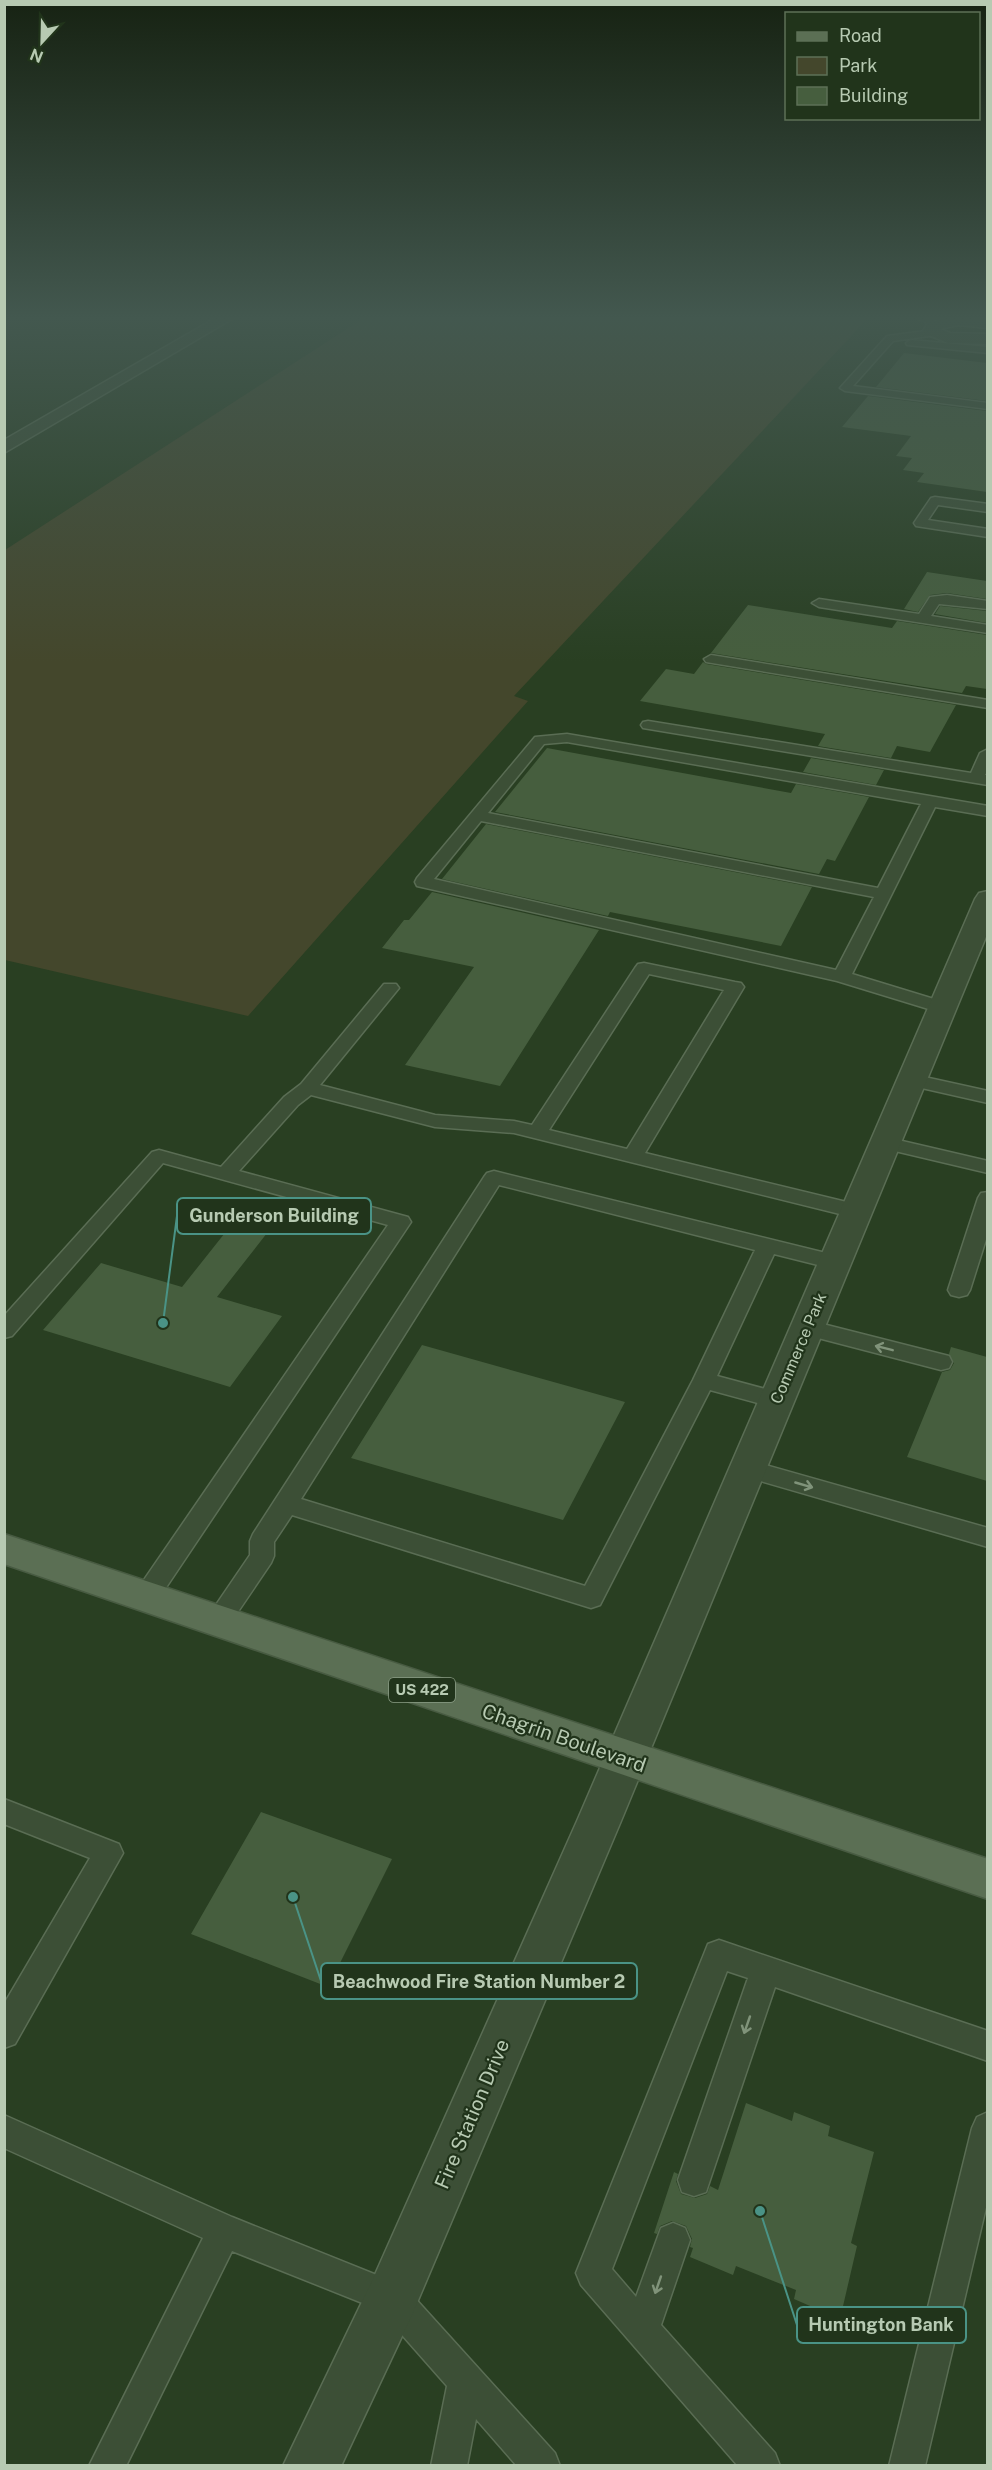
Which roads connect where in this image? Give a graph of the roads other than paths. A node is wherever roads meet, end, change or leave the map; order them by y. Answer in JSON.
{"nodes":[{"id":1,"x":33,"y":431,"type":"edge"},
{"id":2,"x":4,"y":448,"type":"edge"},
{"id":3,"x":987,"y":508,"type":"edge"},
{"id":4,"x":987,"y":533,"type":"edge"},
{"id":5,"x":819,"y":603,"type":"dead end"},
{"id":6,"x":987,"y":606,"type":"edge"},
{"id":7,"x":922,"y":619,"type":"junction"},
{"id":8,"x":987,"y":629,"type":"edge"},
{"id":9,"x":711,"y":659,"type":"dead end"},
{"id":10,"x":987,"y":704,"type":"edge"},
{"id":11,"x":648,"y":725,"type":"dead end"},
{"id":12,"x":987,"y":753,"type":"edge"},
{"id":13,"x":982,"y":779,"type":"edge"},
{"id":14,"x":930,"y":801,"type":"junction"},
{"id":15,"x":987,"y":811,"type":"edge"},
{"id":16,"x":478,"y":816,"type":"junction"},
{"id":17,"x":884,"y":894,"type":"junction"},
{"id":18,"x":987,"y":899,"type":"edge"},
{"id":19,"x":987,"y":952,"type":"edge"},
{"id":20,"x":957,"y":971,"type":"junction"},
{"id":21,"x":842,"y":977,"type":"junction"},
{"id":22,"x":390,"y":988,"type":"dead end"},
{"id":23,"x":941,"y":1007,"type":"junction"},
{"id":24,"x":911,"y":1080,"type":"junction"},
{"id":25,"x":309,"y":1088,"type":"junction"},
{"id":26,"x":987,"y":1097,"type":"edge"},
{"id":27,"x":537,"y":1133,"type":"junction"},
{"id":28,"x":885,"y":1143,"type":"junction"},
{"id":29,"x":633,"y":1156,"type":"junction"},
{"id":30,"x":987,"y":1167,"type":"edge"},
{"id":31,"x":226,"y":1174,"type":"junction"},
{"id":32,"x":987,"y":1198,"type":"edge"},
{"id":33,"x":856,"y":1210,"type":"junction"},
{"id":34,"x":767,"y":1246,"type":"junction"},
{"id":35,"x":834,"y":1262,"type":"junction"},
{"id":36,"x":959,"y":1290,"type":"dead end"},
{"id":37,"x":807,"y":1328,"type":"junction"},
{"id":38,"x":4,"y":1330,"type":"edge"},
{"id":39,"x":941,"y":1362,"type":"dead end"},
{"id":40,"x":704,"y":1380,"type":"junction"},
{"id":41,"x":776,"y":1400,"type":"junction"},
{"id":42,"x":748,"y":1469,"type":"junction"},
{"id":43,"x":287,"y":1504,"type":"junction"},
{"id":44,"x":987,"y":1538,"type":"edge"},
{"id":45,"x":7,"y":1555,"type":"edge"},
{"id":46,"x":146,"y":1597,"type":"junction"},
{"id":47,"x":218,"y":1621,"type":"junction"},
{"id":48,"x":626,"y":1759,"type":"junction"},
{"id":49,"x":4,"y":1811,"type":"edge"},
{"id":50,"x":987,"y":1879,"type":"edge"},
{"id":51,"x":766,"y":1970,"type":"junction"},
{"id":52,"x":4,"y":2034,"type":"edge"},
{"id":53,"x":987,"y":2046,"type":"edge"},
{"id":54,"x":987,"y":2128,"type":"edge"},
{"id":55,"x":4,"y":2131,"type":"edge"},
{"id":56,"x":694,"y":2180,"type":"dead end"},
{"id":57,"x":224,"y":2230,"type":"junction"},
{"id":58,"x":673,"y":2240,"type":"dead end"},
{"id":59,"x":392,"y":2298,"type":"junction"},
{"id":60,"x":642,"y":2330,"type":"junction"},
{"id":61,"x":466,"y":2382,"type":"junction"},
{"id":62,"x":107,"y":2466,"type":"edge"},
{"id":63,"x":311,"y":2466,"type":"edge"},
{"id":64,"x":449,"y":2466,"type":"edge"},
{"id":65,"x":542,"y":2466,"type":"edge"},
{"id":66,"x":762,"y":2466,"type":"edge"},
{"id":67,"x":907,"y":2466,"type":"edge"}],
"edges":[{"from":1,"to":2,"type":"street"},
{"from":3,"to":4,"type":"lane"},
{"from":5,"to":7,"type":"lane"},
{"from":6,"to":7,"type":"lane"},
{"from":7,"to":8,"type":"lane"},
{"from":9,"to":10,"type":"lane"},
{"from":11,"to":13,"type":"lane"},
{"from":12,"to":13,"type":"lane"},
{"from":14,"to":15,"type":"lane"},
{"from":14,"to":16,"type":"lane"},
{"from":14,"to":17,"type":"lane"},
{"from":16,"to":17,"type":"lane"},
{"from":16,"to":21,"type":"lane"},
{"from":17,"to":21,"type":"lane"},
{"from":18,"to":20,"type":"street","name":"Commerce Park"},
{"from":19,"to":20,"type":"street"},
{"from":20,"to":23,"type":"street","name":"Commerce Park"},
{"from":21,"to":23,"type":"lane"},
{"from":22,"to":25,"type":"lane"},
{"from":23,"to":24,"type":"street","name":"Commerce Park"},
{"from":24,"to":26,"type":"lane"},
{"from":24,"to":28,"type":"street","name":"Commerce Park"},
{"from":25,"to":27,"type":"lane"},
{"from":25,"to":31,"type":"lane"},
{"from":27,"to":29,"type":"lane"},
{"from":27,"to":29,"type":"lane"},
{"from":28,"to":30,"type":"lane"},
{"from":28,"to":33,"type":"street","name":"Commerce Park"},
{"from":29,"to":33,"type":"lane"},
{"from":31,"to":38,"type":"lane"},
{"from":31,"to":46,"type":"lane"},
{"from":32,"to":36,"type":"lane"},
{"from":33,"to":35,"type":"street","name":"Commerce Park"},
{"from":34,"to":35,"type":"lane"},
{"from":34,"to":40,"type":"lane"},
{"from":34,"to":43,"type":"lane"},
{"from":35,"to":37,"type":"street","name":"Commerce Park"},
{"from":39,"to":37,"type":"lane","one_way":true},
{"from":37,"to":41,"type":"street","name":"Commerce Park"},
{"from":40,"to":41,"type":"lane"},
{"from":40,"to":43,"type":"lane"},
{"from":41,"to":42,"type":"street","name":"Commerce Park"},
{"from":42,"to":44,"type":"lane","one_way":true},
{"from":42,"to":48,"type":"street","name":"Commerce Park"},
{"from":43,"to":47,"type":"lane"},
{"from":45,"to":46,"type":"main road","name":"Chagrin Boulevard","number":"US 422"},
{"from":46,"to":47,"type":"main road","name":"Chagrin Boulevard","number":"US 422"},
{"from":47,"to":48,"type":"main road","name":"Chagrin Boulevard","number":"US 422"},
{"from":48,"to":50,"type":"main road","name":"Chagrin Boulevard","number":"US 422"},
{"from":48,"to":59,"type":"street","name":"Fire Station Drive"},
{"from":49,"to":52,"type":"lane"},
{"from":51,"to":53,"type":"lane"},
{"from":51,"to":56,"type":"lane","one_way":true},
{"from":51,"to":60,"type":"lane"},
{"from":54,"to":67,"type":"lane"},
{"from":55,"to":57,"type":"lane"},
{"from":57,"to":59,"type":"lane"},
{"from":57,"to":62,"type":"lane"},
{"from":58,"to":60,"type":"lane","one_way":true},
{"from":59,"to":61,"type":"lane"},
{"from":59,"to":63,"type":"street","name":"Fire Station Drive"},
{"from":60,"to":66,"type":"lane"},
{"from":61,"to":64,"type":"lane"},
{"from":61,"to":65,"type":"lane"}]}
